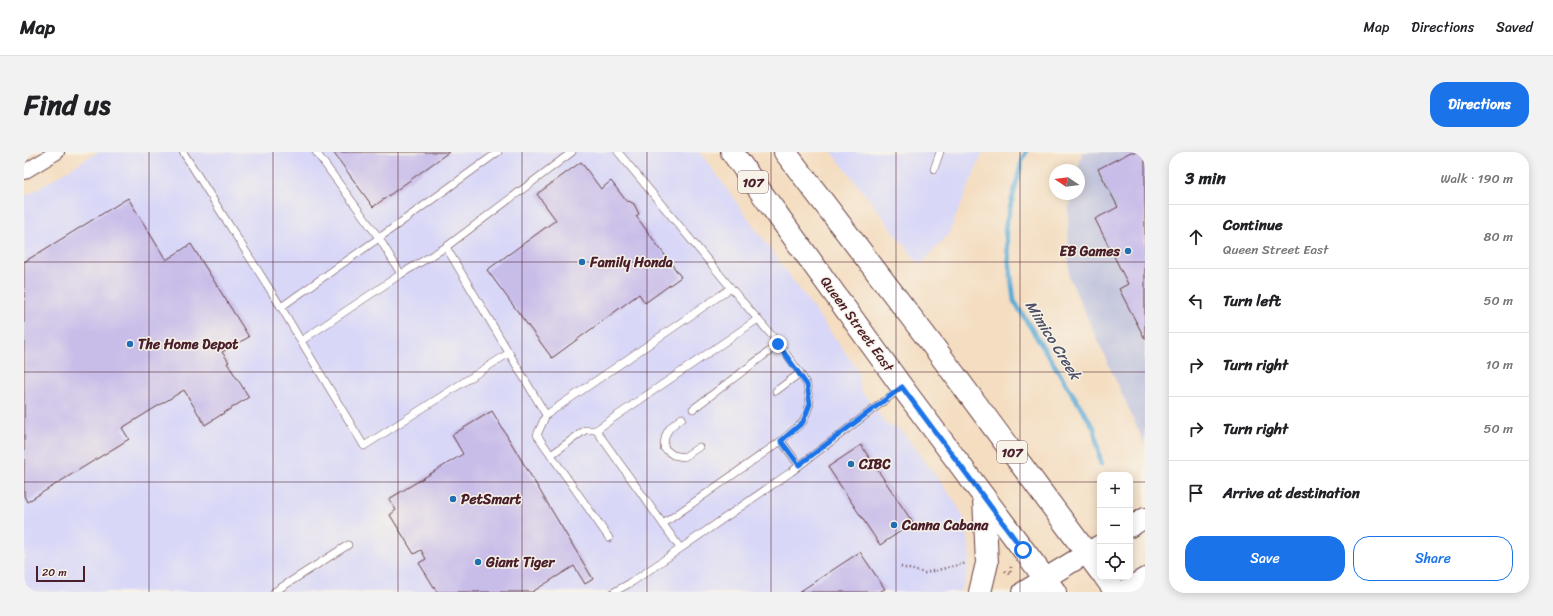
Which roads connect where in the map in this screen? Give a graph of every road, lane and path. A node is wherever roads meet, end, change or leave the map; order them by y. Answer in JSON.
{"nodes":[{"id":1,"x":57,"y":152,"type":"edge"},
{"id":2,"x":183,"y":152,"type":"edge"},
{"id":3,"x":316,"y":152,"type":"edge"},
{"id":4,"x":498,"y":152,"type":"edge"},
{"id":5,"x":572,"y":152,"type":"edge"},
{"id":6,"x":618,"y":152,"type":"edge"},
{"id":7,"x":732,"y":152,"type":"edge"},
{"id":8,"x":784,"y":152,"type":"edge"},
{"id":9,"x":940,"y":152,"type":"edge"},
{"id":10,"x":934,"y":169,"type":"dead end"},
{"id":11,"x":24,"y":172,"type":"edge"},
{"id":12,"x":379,"y":238,"type":"junction"},
{"id":13,"x":446,"y":247,"type":"junction"},
{"id":14,"x":401,"y":274,"type":"junction"},
{"id":15,"x":731,"y":288,"type":"junction"},
{"id":16,"x":281,"y":307,"type":"junction"},
{"id":17,"x":758,"y":319,"type":"junction"},
{"id":18,"x":301,"y":341,"type":"junction"},
{"id":19,"x":778,"y":344,"type":"junction"},
{"id":20,"x":509,"y":353,"type":"junction"},
{"id":21,"x":800,"y":373,"type":"junction"},
{"id":22,"x":902,"y":387,"type":"junction"},
{"id":23,"x":776,"y":390,"type":"dead end"},
{"id":24,"x":693,"y":409,"type":"dead end"},
{"id":25,"x":546,"y":415,"type":"junction"},
{"id":26,"x":682,"y":418,"type":"dead end"},
{"id":27,"x":596,"y":430,"type":"junction"},
{"id":28,"x":781,"y":441,"type":"junction"},
{"id":29,"x":699,"y":447,"type":"dead end"},
{"id":30,"x":551,"y":455,"type":"junction"},
{"id":31,"x":799,"y":465,"type":"junction"},
{"id":32,"x":984,"y":498,"type":"junction"},
{"id":33,"x":1145,"y":518,"type":"edge"},
{"id":34,"x":663,"y":524,"type":"junction"},
{"id":35,"x":1133,"y":525,"type":"edge"},
{"id":36,"x":610,"y":538,"type":"dead end"},
{"id":37,"x":348,"y":545,"type":"dead end"},
{"id":38,"x":680,"y":548,"type":"junction"},
{"id":39,"x":1094,"y":549,"type":"edge"},
{"id":40,"x":1097,"y":560,"type":"edge"},
{"id":41,"x":969,"y":563,"type":"dead end"},
{"id":42,"x":901,"y":567,"type":"dead end"},
{"id":43,"x":1145,"y":578,"type":"edge"},
{"id":44,"x":1107,"y":580,"type":"edge"},
{"id":45,"x":1050,"y":585,"type":"edge"},
{"id":46,"x":274,"y":592,"type":"edge"},
{"id":47,"x":614,"y":592,"type":"edge"},
{"id":48,"x":980,"y":592,"type":"edge"},
{"id":49,"x":1023,"y":592,"type":"edge"},
{"id":50,"x":1116,"y":592,"type":"edge"},
{"id":51,"x":1122,"y":592,"type":"edge"}],
"edges":[{"from":1,"to":11,"type":"street"},
{"from":2,"to":16,"type":"lane"},
{"from":3,"to":12,"type":"lane"},
{"from":4,"to":12,"type":"lane"},
{"from":5,"to":13,"type":"lane"},
{"from":6,"to":15,"type":"lane"},
{"from":7,"to":22,"type":"main road","name":"Queen Street East","number":"107"},
{"from":8,"to":39,"type":"main road","number":"107"},
{"from":9,"to":10,"type":"lane"},
{"from":12,"to":14,"type":"lane"},
{"from":12,"to":16,"type":"lane"},
{"from":13,"to":14,"type":"lane"},
{"from":13,"to":20,"type":"lane"},
{"from":14,"to":18,"type":"lane"},
{"from":15,"to":17,"type":"lane"},
{"from":15,"to":25,"type":"lane"},
{"from":16,"to":18,"type":"lane"},
{"from":17,"to":19,"type":"lane"},
{"from":17,"to":27,"type":"lane"},
{"from":18,"to":20,"type":"lane"},
{"from":19,"to":21,"type":"lane"},
{"from":19,"to":24,"type":"lane"},
{"from":20,"to":25,"type":"lane"},
{"from":21,"to":23,"type":"lane"},
{"from":21,"to":28,"type":"lane"},
{"from":22,"to":31,"type":"lane"},
{"from":22,"to":32,"type":"main road","name":"Queen Street East","number":"107"},
{"from":25,"to":30,"type":"lane"},
{"from":26,"to":29,"type":"lane"},
{"from":27,"to":30,"type":"lane"},
{"from":27,"to":34,"type":"lane"},
{"from":28,"to":31,"type":"lane"},
{"from":28,"to":34,"type":"lane"},
{"from":30,"to":36,"type":"lane"},
{"from":31,"to":38,"type":"lane"},
{"from":32,"to":45,"type":"main road","name":"Queen Street East","number":"107"},
{"from":32,"to":48,"type":"main road"},
{"from":33,"to":35,"type":"main road"},
{"from":34,"to":38,"type":"lane"},
{"from":37,"to":46,"type":"lane"},
{"from":38,"to":47,"type":"lane"},
{"from":39,"to":40,"type":"main road","number":"107"},
{"from":39,"to":45,"type":"main road"},
{"from":41,"to":42,"type":"path"},
{"from":43,"to":51,"type":"main road"},
{"from":44,"to":50,"type":"main road"},
{"from":45,"to":49,"type":"main road"}]}
